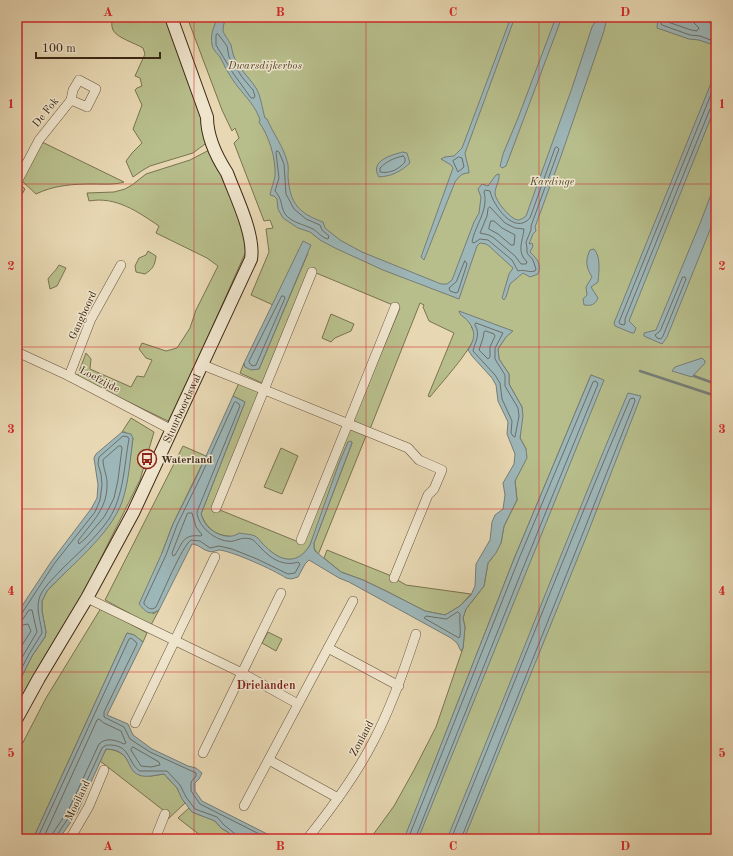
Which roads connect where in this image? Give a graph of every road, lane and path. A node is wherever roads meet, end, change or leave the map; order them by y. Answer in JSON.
{"nodes":[{"id":1,"x":171,"y":17,"type":"edge"},
{"id":2,"x":71,"y":100,"type":"dead end"},
{"id":3,"x":17,"y":182,"type":"edge"},
{"id":4,"x":120,"y":265,"type":"dead end"},
{"id":5,"x":312,"y":272,"type":"dead end"},
{"id":6,"x":395,"y":307,"type":"dead end"},
{"id":7,"x":17,"y":352,"type":"edge"},
{"id":8,"x":203,"y":365,"type":"junction"},
{"id":9,"x":69,"y":376,"type":"junction"},
{"id":10,"x":264,"y":390,"type":"junction"},
{"id":11,"x":348,"y":424,"type":"junction"},
{"id":12,"x":172,"y":430,"type":"junction"},
{"id":13,"x":216,"y":508,"type":"dead end"},
{"id":14,"x":301,"y":540,"type":"dead end"},
{"id":15,"x":216,"y":557,"type":"dead end"},
{"id":16,"x":394,"y":578,"type":"dead end"},
{"id":17,"x":281,"y":593,"type":"dead end"},
{"id":18,"x":87,"y":598,"type":"junction"},
{"id":19,"x":353,"y":601,"type":"dead end"},
{"id":20,"x":416,"y":634,"type":"dead end"},
{"id":21,"x":174,"y":641,"type":"junction"},
{"id":22,"x":328,"y":648,"type":"junction"},
{"id":23,"x":242,"y":673,"type":"junction"},
{"id":24,"x":399,"y":686,"type":"junction"},
{"id":25,"x":298,"y":704,"type":"junction"},
{"id":26,"x":17,"y":718,"type":"edge"},
{"id":27,"x":135,"y":723,"type":"dead end"},
{"id":28,"x":203,"y":753,"type":"dead end"},
{"id":29,"x":269,"y":760,"type":"junction"},
{"id":30,"x":104,"y":770,"type":"dead end"},
{"id":31,"x":338,"y":798,"type":"junction"},
{"id":32,"x":244,"y":806,"type":"dead end"},
{"id":33,"x":164,"y":814,"type":"dead end"},
{"id":34,"x":70,"y":839,"type":"edge"},
{"id":35,"x":155,"y":839,"type":"edge"},
{"id":36,"x":307,"y":839,"type":"edge"}],
"edges":[{"from":1,"to":8,"type":"street","name":"Stuurboordswal"},
{"from":2,"to":3,"type":"street","name":"De Fok"},
{"from":4,"to":9,"type":"street","name":"Gangboord"},
{"from":5,"to":10,"type":"street"},
{"from":6,"to":11,"type":"street"},
{"from":7,"to":9,"type":"street","name":"Loefzijde"},
{"from":8,"to":10,"type":"street"},
{"from":8,"to":12,"type":"street","name":"Stuurboordswal"},
{"from":9,"to":12,"type":"street","name":"Loefzijde"},
{"from":10,"to":11,"type":"street"},
{"from":10,"to":13,"type":"street"},
{"from":11,"to":14,"type":"street"},
{"from":11,"to":16,"type":"street"},
{"from":12,"to":18,"type":"street","name":"Stuurboordswal"},
{"from":15,"to":21,"type":"street"},
{"from":17,"to":23,"type":"street"},
{"from":18,"to":21,"type":"street"},
{"from":18,"to":26,"type":"street","name":"Stuurboordswal"},
{"from":19,"to":22,"type":"street"},
{"from":20,"to":24,"type":"street","name":"Zonland"},
{"from":21,"to":23,"type":"street"},
{"from":21,"to":27,"type":"street"},
{"from":22,"to":24,"type":"street"},
{"from":22,"to":25,"type":"street"},
{"from":23,"to":25,"type":"street"},
{"from":23,"to":28,"type":"street"},
{"from":24,"to":31,"type":"street","name":"Zonland"},
{"from":25,"to":29,"type":"street"},
{"from":29,"to":31,"type":"street"},
{"from":29,"to":32,"type":"street"},
{"from":30,"to":34,"type":"street","name":"Mooiland"},
{"from":31,"to":36,"type":"street","name":"Zonland"},
{"from":33,"to":35,"type":"street"}]}
